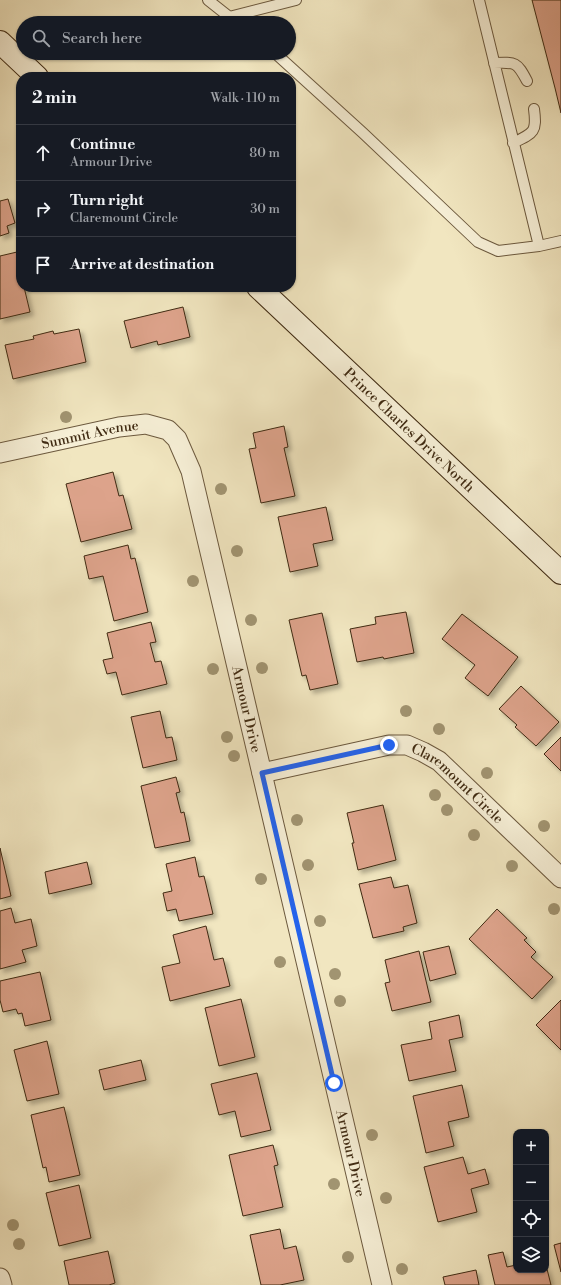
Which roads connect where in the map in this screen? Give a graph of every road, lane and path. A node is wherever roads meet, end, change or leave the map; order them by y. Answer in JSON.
{"nodes":[{"id":1,"x":208,"y":0,"type":"edge"},
{"id":2,"x":296,"y":0,"type":"edge"},
{"id":3,"x":479,"y":0,"type":"edge"},
{"id":4,"x":229,"y":16,"type":"joint"},
{"id":5,"x":0,"y":42,"type":"edge"},
{"id":6,"x":16,"y":57,"type":"edge"},
{"id":7,"x":19,"y":60,"type":"edge"},
{"id":8,"x":283,"y":60,"type":"edge"},
{"id":9,"x":494,"y":63,"type":"junction"},
{"id":10,"x":32,"y":72,"type":"edge"},
{"id":11,"x":296,"y":72,"type":"edge"},
{"id":12,"x":296,"y":72,"type":"edge"},
{"id":13,"x":527,"y":81,"type":"dead end"},
{"id":14,"x":534,"y":109,"type":"dead end"},
{"id":15,"x":514,"y":143,"type":"junction"},
{"id":16,"x":561,"y":241,"type":"edge"},
{"id":17,"x":539,"y":246,"type":"junction"},
{"id":18,"x":263,"y":292,"type":"edge"},
{"id":19,"x":177,"y":439,"type":"joint"},
{"id":20,"x":0,"y":453,"type":"edge"},
{"id":21,"x":561,"y":573,"type":"edge"},
{"id":22,"x":262,"y":773,"type":"junction"},
{"id":23,"x":561,"y":878,"type":"edge"},
{"id":24,"x":0,"y":1278,"type":"edge"},
{"id":25,"x":2,"y":1285,"type":"edge"},
{"id":26,"x":382,"y":1285,"type":"edge"}],
"edges":[{"from":1,"to":4,"type":"lane"},
{"from":2,"to":4,"type":"lane"},
{"from":3,"to":9,"type":"lane"},
{"from":5,"to":6,"type":"main road"},
{"from":7,"to":10,"type":"main road"},
{"from":8,"to":11,"type":"lane"},
{"from":9,"to":13,"type":"lane"},
{"from":9,"to":15,"type":"lane"},
{"from":12,"to":17,"type":"lane"},
{"from":14,"to":15,"type":"lane"},
{"from":15,"to":17,"type":"lane"},
{"from":16,"to":17,"type":"lane"},
{"from":18,"to":21,"type":"main road","name":"Prince Charles Drive North"},
{"from":19,"to":20,"type":"street","name":"Summit Avenue"},
{"from":19,"to":22,"type":"street","name":"Armour Drive"},
{"from":22,"to":23,"type":"street","name":"Claremount Circle"},
{"from":22,"to":26,"type":"street","name":"Armour Drive"},
{"from":24,"to":25,"type":"street"}]}
